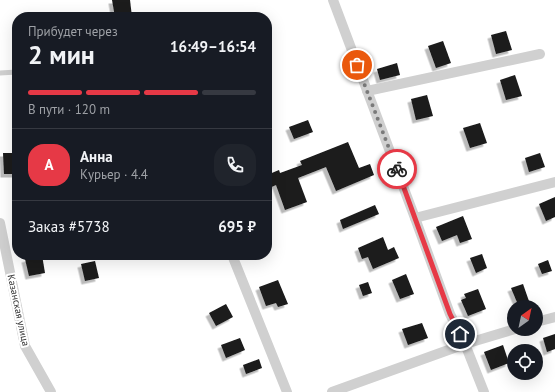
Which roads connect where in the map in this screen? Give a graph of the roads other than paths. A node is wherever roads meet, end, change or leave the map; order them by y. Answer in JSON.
{"nodes":[{"id":1,"x":333,"y":0,"type":"edge"},
{"id":2,"x":540,"y":54,"type":"dead end"},
{"id":3,"x":12,"y":72,"type":"edge"},
{"id":4,"x":0,"y":73,"type":"edge"},
{"id":5,"x":367,"y":91,"type":"junction"},
{"id":6,"x":555,"y":182,"type":"edge"},
{"id":7,"x":415,"y":218,"type":"junction"},
{"id":8,"x":0,"y":223,"type":"edge"},
{"id":9,"x":234,"y":260,"type":"edge"},
{"id":10,"x":555,"y":316,"type":"edge"},
{"id":11,"x":543,"y":320,"type":"edge"},
{"id":12,"x":507,"y":331,"type":"edge"},
{"id":13,"x":465,"y":344,"type":"junction"},
{"id":14,"x":52,"y":392,"type":"edge"},
{"id":15,"x":287,"y":392,"type":"edge"},
{"id":16,"x":332,"y":392,"type":"edge"},
{"id":17,"x":484,"y":392,"type":"edge"}],
"edges":[{"from":1,"to":5,"type":"street"},
{"from":2,"to":5,"type":"street"},
{"from":3,"to":4,"type":"lane"},
{"from":5,"to":7,"type":"street"},
{"from":6,"to":7,"type":"street"},
{"from":7,"to":13,"type":"street"},
{"from":8,"to":14,"type":"street","name":"Казанская улица"},
{"from":9,"to":15,"type":"street"},
{"from":10,"to":11,"type":"street"},
{"from":12,"to":13,"type":"street"},
{"from":13,"to":16,"type":"street"},
{"from":13,"to":17,"type":"street"}]}
